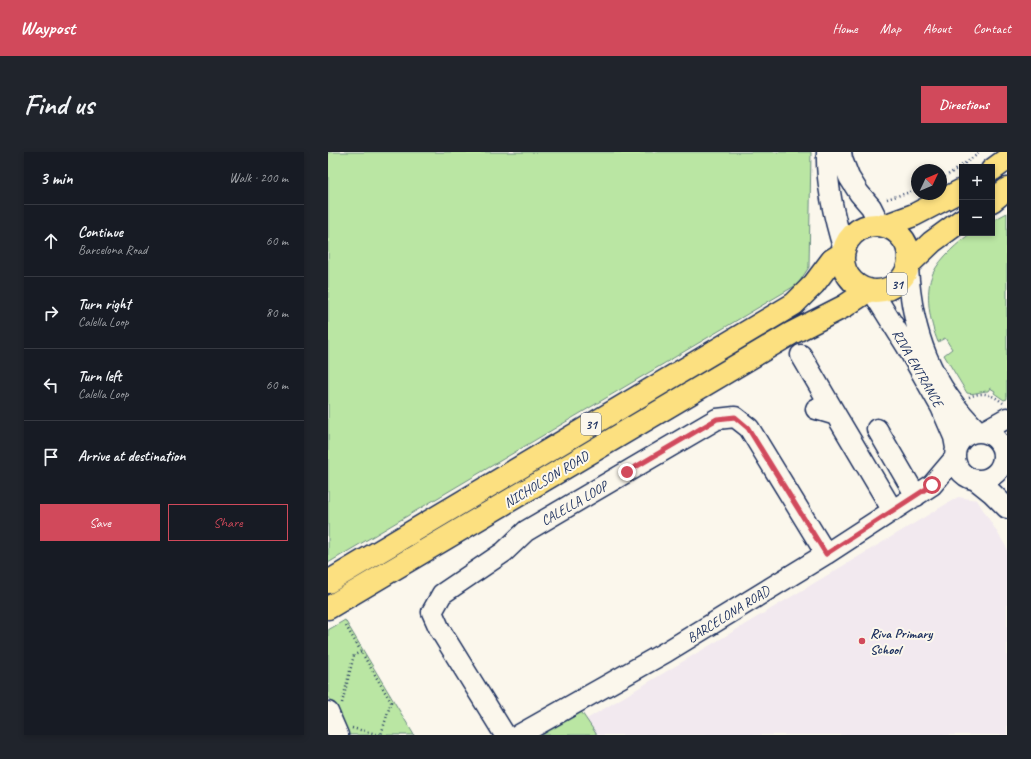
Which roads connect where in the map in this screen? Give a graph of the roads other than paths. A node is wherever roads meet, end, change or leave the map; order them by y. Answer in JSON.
{"nodes":[{"id":1,"x":827,"y":152,"type":"edge"},
{"id":2,"x":841,"y":152,"type":"edge"},
{"id":3,"x":1007,"y":159,"type":"edge"},
{"id":4,"x":995,"y":168,"type":"edge"},
{"id":5,"x":1007,"y":189,"type":"edge"},
{"id":6,"x":959,"y":192,"type":"edge"},
{"id":7,"x":993,"y":200,"type":"edge"},
{"id":8,"x":959,"y":222,"type":"edge"},
{"id":9,"x":882,"y":225,"type":"junction"},
{"id":10,"x":844,"y":252,"type":"junction"},
{"id":11,"x":908,"y":266,"type":"junction"},
{"id":12,"x":871,"y":291,"type":"junction"},
{"id":13,"x":801,"y":355,"type":"dead end"},
{"id":14,"x":816,"y":409,"type":"dead end"},
{"id":15,"x":1006,"y":412,"type":"edge"},
{"id":16,"x":836,"y":414,"type":"junction"},
{"id":17,"x":877,"y":429,"type":"dead end"},
{"id":18,"x":980,"y":432,"type":"junction"},
{"id":19,"x":955,"y":454,"type":"junction"},
{"id":20,"x":1004,"y":457,"type":"edge"},
{"id":21,"x":972,"y":480,"type":"junction"},
{"id":22,"x":932,"y":485,"type":"junction"},
{"id":23,"x":1007,"y":492,"type":"edge"},
{"id":24,"x":916,"y":496,"type":"junction"},
{"id":25,"x":1007,"y":508,"type":"edge"},
{"id":26,"x":893,"y":511,"type":"junction"},
{"id":27,"x":826,"y":554,"type":"junction"},
{"id":28,"x":328,"y":582,"type":"edge"},
{"id":29,"x":328,"y":608,"type":"edge"},
{"id":30,"x":335,"y":709,"type":"edge"},
{"id":31,"x":328,"y":731,"type":"edge"},
{"id":32,"x":345,"y":731,"type":"edge"},
{"id":33,"x":331,"y":735,"type":"edge"},
{"id":34,"x":505,"y":735,"type":"edge"},
{"id":35,"x":519,"y":735,"type":"edge"}],
"edges":[{"from":1,"to":10,"type":"street"},
{"from":2,"to":9,"type":"street"},
{"from":3,"to":4,"type":"main road"},
{"from":5,"to":7,"type":"main road"},
{"from":6,"to":9,"type":"main road","number":"31"},
{"from":8,"to":11,"type":"main road","number":"31"},
{"from":9,"to":10,"type":"main road","number":"31"},
{"from":9,"to":11,"type":"main road","number":"31"},
{"from":10,"to":12,"type":"main road","number":"31"},
{"from":10,"to":28,"type":"main road","name":"NICHOLSON ROAD","number":"31"},
{"from":11,"to":12,"type":"main road","number":"31"},
{"from":11,"to":18,"type":"street","name":"RIVA ENTRANCE"},
{"from":12,"to":19,"type":"street","name":"RIVA ENTRANCE"},
{"from":12,"to":29,"type":"main road","name":"NICHOLSON ROAD","number":"31"},
{"from":13,"to":16,"type":"street"},
{"from":14,"to":16,"type":"street"},
{"from":15,"to":18,"type":"street"},
{"from":16,"to":26,"type":"street"},
{"from":17,"to":24,"type":"street"},
{"from":18,"to":19,"type":"street"},
{"from":18,"to":20,"type":"street"},
{"from":19,"to":21,"type":"street"},
{"from":19,"to":22,"type":"street","name":"BARCELONA ROAD"},
{"from":20,"to":21,"type":"street"},
{"from":20,"to":23,"type":"street"},
{"from":21,"to":22,"type":"street","name":"BARCELONA ROAD"},
{"from":21,"to":25,"type":"street"},
{"from":22,"to":24,"type":"street","name":"BARCELONA ROAD"},
{"from":24,"to":26,"type":"street","name":"BARCELONA ROAD"},
{"from":26,"to":27,"type":"street","name":"BARCELONA ROAD"},
{"from":27,"to":34,"type":"street","name":"CALELLA LOOP"},
{"from":27,"to":35,"type":"street","name":"BARCELONA ROAD"},
{"from":30,"to":32,"type":"street"},
{"from":31,"to":33,"type":"street"}]}
